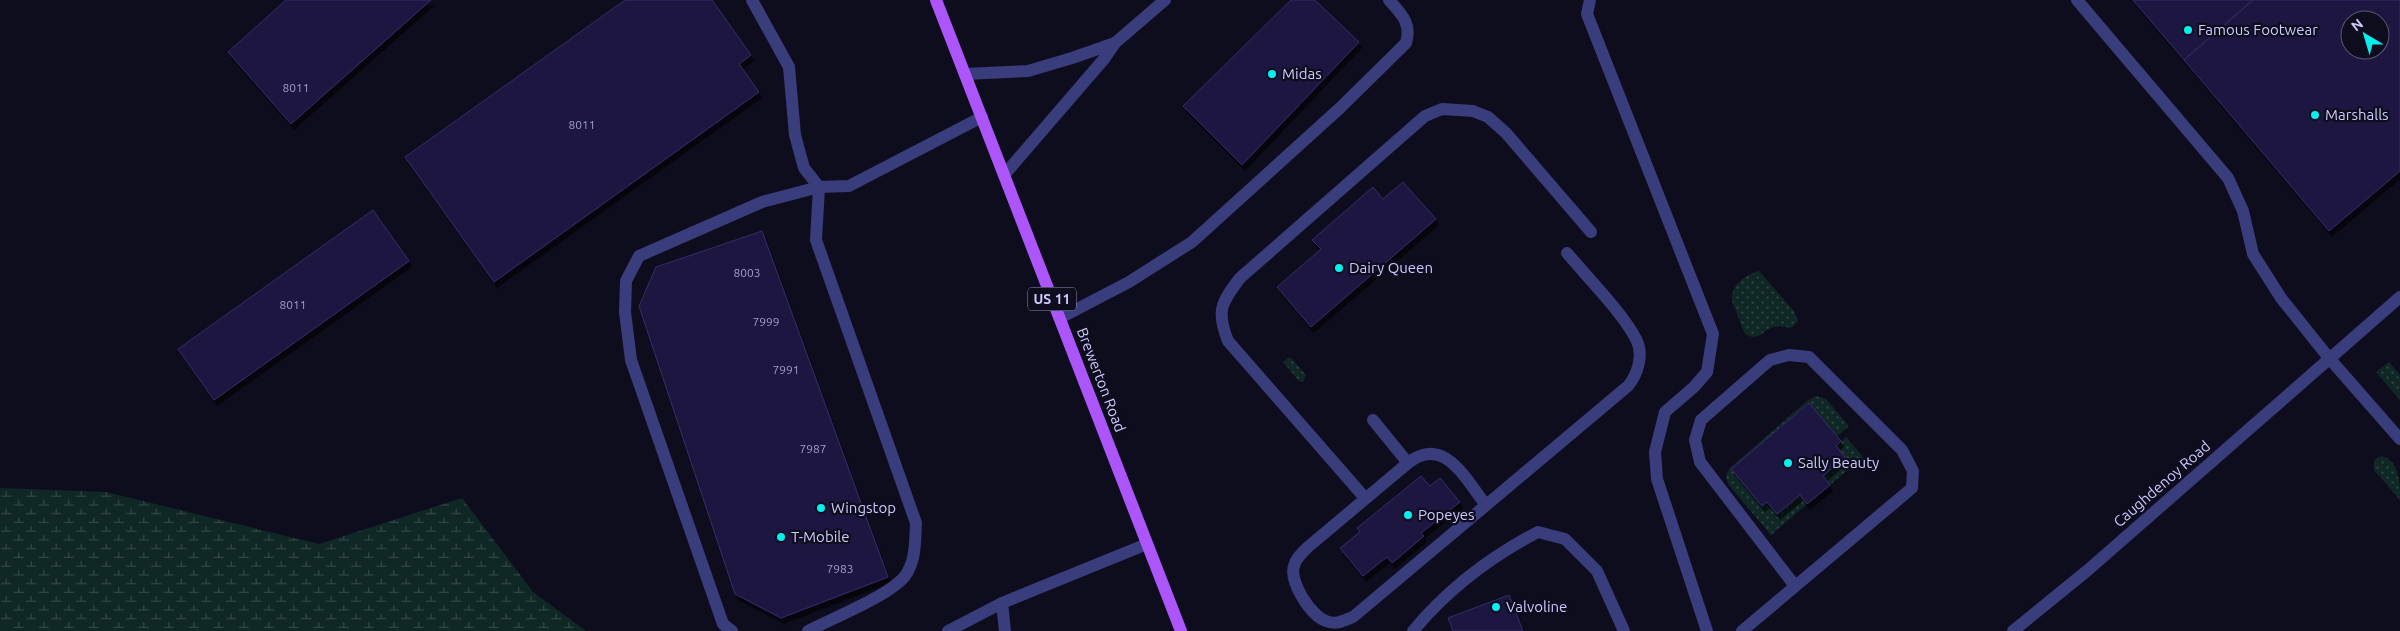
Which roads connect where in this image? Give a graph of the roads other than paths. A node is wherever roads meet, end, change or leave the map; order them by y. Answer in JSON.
{"nodes":[{"id":1,"x":752,"y":0,"type":"edge"},
{"id":2,"x":936,"y":0,"type":"edge"},
{"id":3,"x":1165,"y":0,"type":"edge"},
{"id":4,"x":1389,"y":0,"type":"edge"},
{"id":5,"x":1590,"y":0,"type":"edge"},
{"id":6,"x":2077,"y":0,"type":"edge"},
{"id":7,"x":1115,"y":43,"type":"junction"},
{"id":8,"x":965,"y":74,"type":"junction"},
{"id":9,"x":982,"y":118,"type":"junction"},
{"id":10,"x":1004,"y":175,"type":"junction"},
{"id":11,"x":819,"y":187,"type":"junction"},
{"id":12,"x":1591,"y":232,"type":"dead end"},
{"id":13,"x":1567,"y":253,"type":"dead end"},
{"id":14,"x":2400,"y":297,"type":"edge"},
{"id":15,"x":1060,"y":318,"type":"junction"},
{"id":16,"x":2329,"y":358,"type":"junction"},
{"id":17,"x":1373,"y":420,"type":"dead end"},
{"id":18,"x":2400,"y":439,"type":"edge"},
{"id":19,"x":1408,"y":463,"type":"junction"},
{"id":20,"x":1365,"y":498,"type":"junction"},
{"id":21,"x":1486,"y":505,"type":"junction"},
{"id":22,"x":1147,"y":544,"type":"junction"},
{"id":23,"x":1795,"y":586,"type":"junction"},
{"id":24,"x":1002,"y":603,"type":"junction"},
{"id":25,"x":732,"y":631,"type":"edge"},
{"id":26,"x":808,"y":631,"type":"edge"},
{"id":27,"x":948,"y":631,"type":"edge"},
{"id":28,"x":1005,"y":631,"type":"edge"},
{"id":29,"x":1181,"y":631,"type":"edge"},
{"id":30,"x":1413,"y":631,"type":"edge"},
{"id":31,"x":1624,"y":631,"type":"edge"},
{"id":32,"x":1707,"y":631,"type":"edge"},
{"id":33,"x":1742,"y":631,"type":"edge"},
{"id":34,"x":2013,"y":631,"type":"edge"}],
"edges":[{"from":1,"to":11,"type":"street"},
{"from":2,"to":8,"type":"main road","name":"Brewerton Road","number":"US 11"},
{"from":3,"to":7,"type":"street"},
{"from":4,"to":15,"type":"street"},
{"from":5,"to":32,"type":"street"},
{"from":6,"to":16,"type":"street"},
{"from":7,"to":8,"type":"street"},
{"from":7,"to":10,"type":"street"},
{"from":8,"to":9,"type":"main road","name":"Brewerton Road","number":"US 11"},
{"from":9,"to":10,"type":"main road","name":"Brewerton Road","number":"US 11"},
{"from":9,"to":11,"type":"street"},
{"from":10,"to":15,"type":"main road","name":"Brewerton Road","number":"US 11"},
{"from":11,"to":25,"type":"street"},
{"from":11,"to":26,"type":"street"},
{"from":12,"to":20,"type":"street"},
{"from":13,"to":21,"type":"street"},
{"from":14,"to":16,"type":"street","name":"Caughdenoy Road"},
{"from":15,"to":22,"type":"main road","name":"Brewerton Road","number":"US 11"},
{"from":16,"to":18,"type":"street"},
{"from":16,"to":34,"type":"street","name":"Caughdenoy Road"},
{"from":17,"to":19,"type":"street"},
{"from":19,"to":20,"type":"street"},
{"from":19,"to":21,"type":"street"},
{"from":20,"to":21,"type":"street"},
{"from":22,"to":24,"type":"street"},
{"from":22,"to":29,"type":"main road","name":"Brewerton Road","number":"US 11"},
{"from":23,"to":23,"type":"street"},
{"from":23,"to":33,"type":"street"},
{"from":24,"to":27,"type":"street"},
{"from":24,"to":28,"type":"street"},
{"from":30,"to":31,"type":"street"}]}
